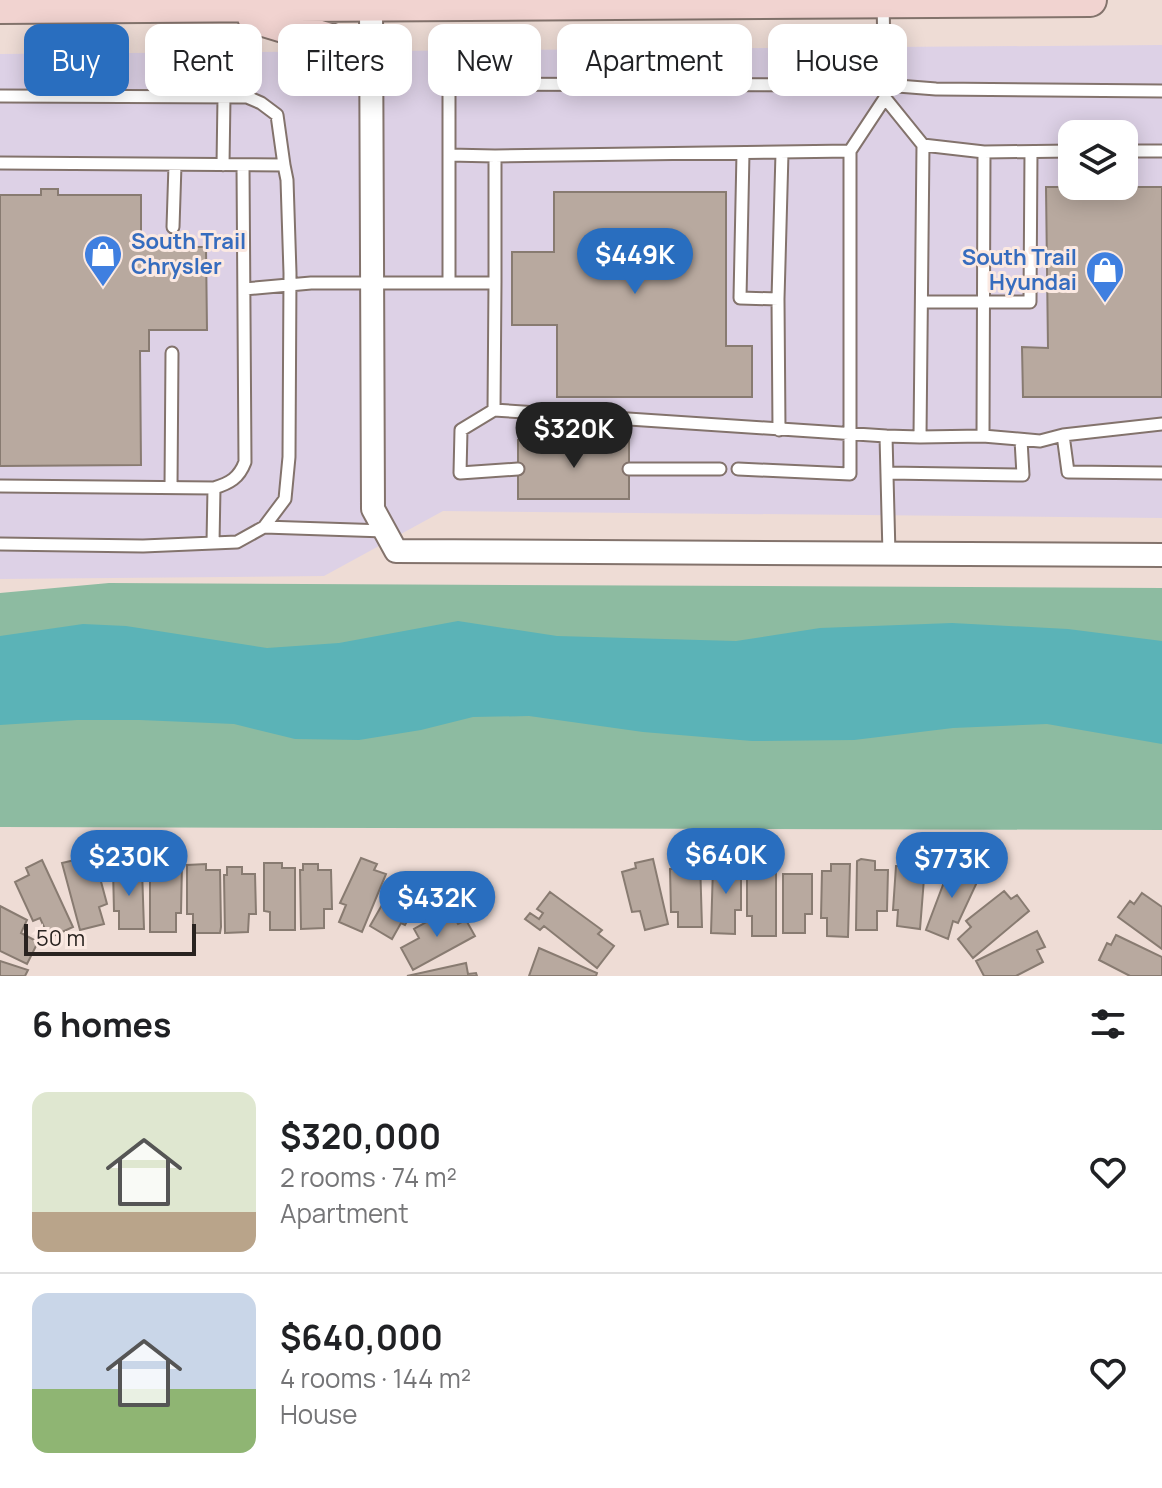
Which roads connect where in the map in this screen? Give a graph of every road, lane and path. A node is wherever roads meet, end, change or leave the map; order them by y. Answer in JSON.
{"nodes":[{"id":1,"x":1090,"y":0,"type":"edge"},
{"id":2,"x":371,"y":2,"type":"edge"},
{"id":3,"x":883,"y":2,"type":"edge"},
{"id":4,"x":205,"y":5,"type":"junction"},
{"id":5,"x":0,"y":7,"type":"edge"},
{"id":6,"x":371,"y":24,"type":"edge"},
{"id":7,"x":883,"y":24,"type":"edge"},
{"id":8,"x":278,"y":25,"type":"edge"},
{"id":9,"x":768,"y":90,"type":"edge"},
{"id":10,"x":907,"y":91,"type":"edge"},
{"id":11,"x":1162,"y":91,"type":"edge"},
{"id":12,"x":0,"y":96,"type":"edge"},
{"id":13,"x":372,"y":96,"type":"edge"},
{"id":14,"x":883,"y":96,"type":"edge"},
{"id":15,"x":888,"y":96,"type":"edge"},
{"id":16,"x":224,"y":97,"type":"junction"},
{"id":17,"x":923,"y":145,"type":"junction"},
{"id":18,"x":850,"y":151,"type":"junction"},
{"id":19,"x":1058,"y":151,"type":"edge"},
{"id":20,"x":1138,"y":151,"type":"edge"},
{"id":21,"x":1162,"y":151,"type":"edge"},
{"id":22,"x":984,"y":152,"type":"junction"},
{"id":23,"x":1031,"y":152,"type":"junction"},
{"id":24,"x":743,"y":153,"type":"junction"},
{"id":25,"x":782,"y":153,"type":"junction"},
{"id":26,"x":449,"y":155,"type":"junction"},
{"id":27,"x":495,"y":156,"type":"junction"},
{"id":28,"x":0,"y":163,"type":"edge"},
{"id":29,"x":175,"y":165,"type":"junction"},
{"id":30,"x":223,"y":165,"type":"junction"},
{"id":31,"x":243,"y":165,"type":"junction"},
{"id":32,"x":284,"y":165,"type":"junction"},
{"id":33,"x":173,"y":227,"type":"dead end"},
{"id":34,"x":449,"y":283,"type":"junction"},
{"id":35,"x":495,"y":283,"type":"junction"},
{"id":36,"x":372,"y":284,"type":"junction"},
{"id":37,"x":290,"y":286,"type":"junction"},
{"id":38,"x":244,"y":289,"type":"junction"},
{"id":39,"x":778,"y":299,"type":"junction"},
{"id":40,"x":922,"y":302,"type":"junction"},
{"id":41,"x":984,"y":303,"type":"junction"},
{"id":42,"x":172,"y":353,"type":"dead end"},
{"id":43,"x":494,"y":410,"type":"junction"},
{"id":44,"x":1162,"y":424,"type":"edge"},
{"id":45,"x":779,"y":430,"type":"junction"},
{"id":46,"x":850,"y":434,"type":"junction"},
{"id":47,"x":1063,"y":435,"type":"junction"},
{"id":48,"x":886,"y":436,"type":"junction"},
{"id":49,"x":983,"y":436,"type":"junction"},
{"id":50,"x":920,"y":437,"type":"junction"},
{"id":51,"x":1021,"y":440,"type":"junction"},
{"id":52,"x":518,"y":469,"type":"dead end"},
{"id":53,"x":629,"y":469,"type":"dead end"},
{"id":54,"x":720,"y":469,"type":"dead end"},
{"id":55,"x":738,"y":469,"type":"dead end"},
{"id":56,"x":888,"y":473,"type":"junction"},
{"id":57,"x":1162,"y":473,"type":"edge"},
{"id":58,"x":0,"y":486,"type":"edge"},
{"id":59,"x":171,"y":487,"type":"junction"},
{"id":60,"x":214,"y":488,"type":"junction"},
{"id":61,"x":264,"y":527,"type":"junction"},
{"id":62,"x":385,"y":531,"type":"junction"},
{"id":63,"x":213,"y":543,"type":"junction"},
{"id":64,"x":0,"y":544,"type":"edge"},
{"id":65,"x":889,"y":554,"type":"junction"},
{"id":66,"x":1162,"y":555,"type":"edge"}],
"edges":[{"from":1,"to":3,"type":"main road"},
{"from":2,"to":3,"type":"main road"},
{"from":2,"to":4,"type":"main road"},
{"from":2,"to":6,"type":"street"},
{"from":3,"to":7,"type":"lane"},
{"from":4,"to":5,"type":"main road"},
{"from":4,"to":8,"type":"main road"},
{"from":9,"to":26,"type":"lane"},
{"from":10,"to":11,"type":"lane"},
{"from":12,"to":16,"type":"lane"},
{"from":13,"to":36,"type":"street"},
{"from":14,"to":18,"type":"lane"},
{"from":15,"to":17,"type":"lane"},
{"from":16,"to":30,"type":"lane"},
{"from":16,"to":32,"type":"lane"},
{"from":17,"to":22,"type":"lane"},
{"from":17,"to":40,"type":"lane"},
{"from":18,"to":25,"type":"lane"},
{"from":18,"to":46,"type":"lane"},
{"from":19,"to":23,"type":"lane"},
{"from":20,"to":21,"type":"lane"},
{"from":22,"to":23,"type":"lane"},
{"from":22,"to":41,"type":"lane"},
{"from":23,"to":41,"type":"lane"},
{"from":24,"to":25,"type":"lane"},
{"from":24,"to":27,"type":"lane"},
{"from":24,"to":39,"type":"lane"},
{"from":25,"to":39,"type":"lane"},
{"from":26,"to":27,"type":"lane"},
{"from":26,"to":34,"type":"lane"},
{"from":27,"to":35,"type":"lane"},
{"from":28,"to":29,"type":"lane"},
{"from":29,"to":30,"type":"lane"},
{"from":29,"to":33,"type":"lane"},
{"from":30,"to":31,"type":"lane"},
{"from":31,"to":32,"type":"lane"},
{"from":31,"to":38,"type":"lane"},
{"from":32,"to":37,"type":"lane"},
{"from":34,"to":35,"type":"lane"},
{"from":34,"to":36,"type":"lane"},
{"from":35,"to":43,"type":"lane"},
{"from":36,"to":37,"type":"lane"},
{"from":36,"to":62,"type":"street"},
{"from":37,"to":38,"type":"lane"},
{"from":37,"to":61,"type":"lane"},
{"from":38,"to":60,"type":"lane"},
{"from":39,"to":45,"type":"lane"},
{"from":40,"to":41,"type":"lane"},
{"from":40,"to":50,"type":"lane"},
{"from":41,"to":49,"type":"lane"},
{"from":42,"to":59,"type":"lane"},
{"from":43,"to":45,"type":"lane"},
{"from":43,"to":52,"type":"lane"},
{"from":44,"to":47,"type":"lane"},
{"from":45,"to":46,"type":"lane"},
{"from":46,"to":48,"type":"lane"},
{"from":46,"to":55,"type":"lane"},
{"from":47,"to":51,"type":"lane"},
{"from":47,"to":57,"type":"lane"},
{"from":48,"to":50,"type":"lane"},
{"from":48,"to":56,"type":"lane"},
{"from":49,"to":50,"type":"lane"},
{"from":49,"to":51,"type":"lane"},
{"from":51,"to":56,"type":"lane"},
{"from":53,"to":54,"type":"lane"},
{"from":56,"to":65,"type":"lane"},
{"from":58,"to":59,"type":"lane"},
{"from":59,"to":60,"type":"lane"},
{"from":60,"to":63,"type":"lane"},
{"from":61,"to":62,"type":"lane"},
{"from":61,"to":63,"type":"lane"},
{"from":62,"to":65,"type":"street"},
{"from":63,"to":64,"type":"lane"},
{"from":65,"to":66,"type":"street"}]}
